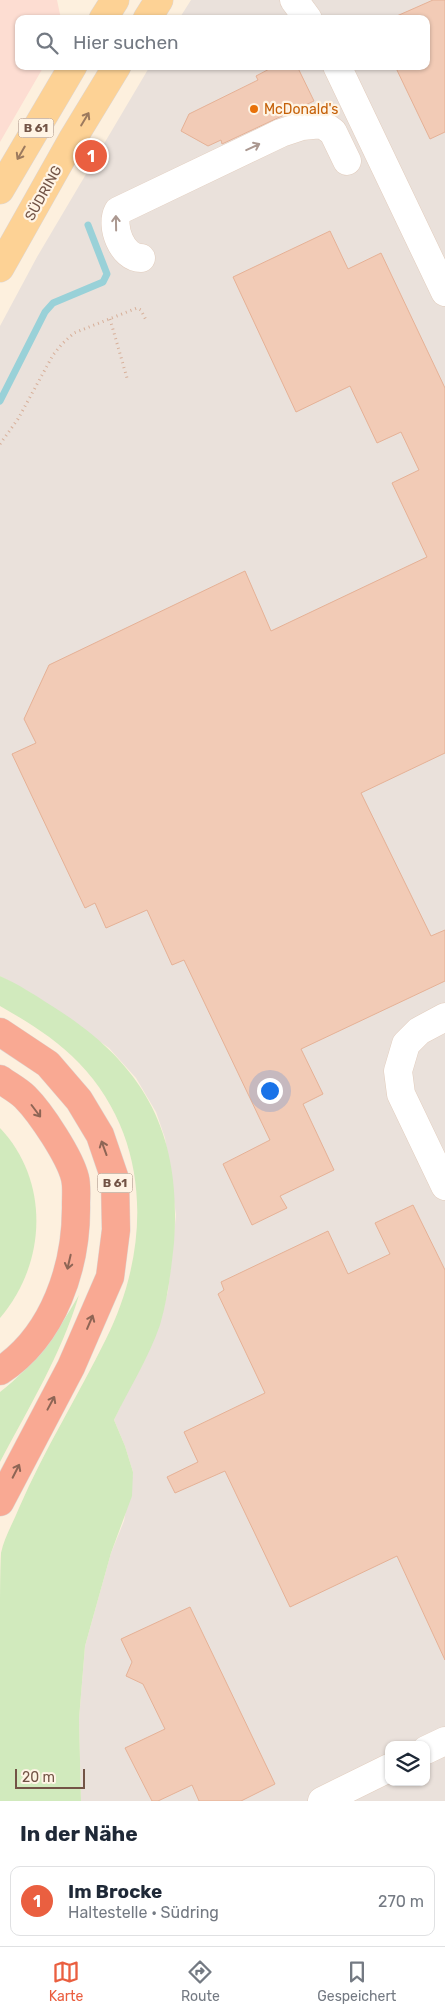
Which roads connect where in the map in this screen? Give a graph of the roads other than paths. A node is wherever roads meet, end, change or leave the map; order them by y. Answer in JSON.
{"nodes":[{"id":1,"x":115,"y":0,"type":"edge"},
{"id":2,"x":159,"y":0,"type":"edge"},
{"id":3,"x":294,"y":0,"type":"edge"},
{"id":4,"x":106,"y":15,"type":"edge"},
{"id":5,"x":150,"y":15,"type":"edge"},
{"id":6,"x":305,"y":15,"type":"edge"},
{"id":7,"x":72,"y":70,"type":"edge"},
{"id":8,"x":115,"y":70,"type":"edge"},
{"id":9,"x":339,"y":70,"type":"edge"},
{"id":10,"x":346,"y":161,"type":"dead end"},
{"id":11,"x":0,"y":190,"type":"edge"},
{"id":12,"x":141,"y":258,"type":"dead end"},
{"id":13,"x":0,"y":268,"type":"edge"},
{"id":14,"x":445,"y":292,"type":"edge"},
{"id":15,"x":445,"y":1017,"type":"edge"},
{"id":16,"x":0,"y":1032,"type":"edge"},
{"id":17,"x":0,"y":1079,"type":"edge"},
{"id":18,"x":445,"y":1186,"type":"edge"},
{"id":19,"x":0,"y":1371,"type":"edge"},
{"id":20,"x":0,"y":1502,"type":"edge"},
{"id":21,"x":445,"y":1741,"type":"edge"},
{"id":22,"x":430,"y":1748,"type":"edge"},
{"id":23,"x":385,"y":1770,"type":"edge"},
{"id":24,"x":322,"y":1801,"type":"edge"}],
"edges":[{"from":1,"to":4,"type":"main road"},
{"from":2,"to":5,"type":"main road"},
{"from":3,"to":6,"type":"street"},
{"from":7,"to":11,"type":"main road","number":"B 61","one_way":true},
{"from":13,"to":8,"type":"main road","name":"SÜDRING","number":"B 61","one_way":true},
{"from":9,"to":14,"type":"street"},
{"from":12,"to":10,"type":"street","one_way":true},
{"from":15,"to":18,"type":"street"},
{"from":20,"to":16,"type":"highway","number":"B 61","one_way":true},
{"from":17,"to":19,"type":"highway","one_way":true},
{"from":21,"to":22,"type":"street"},
{"from":23,"to":24,"type":"street"}]}
